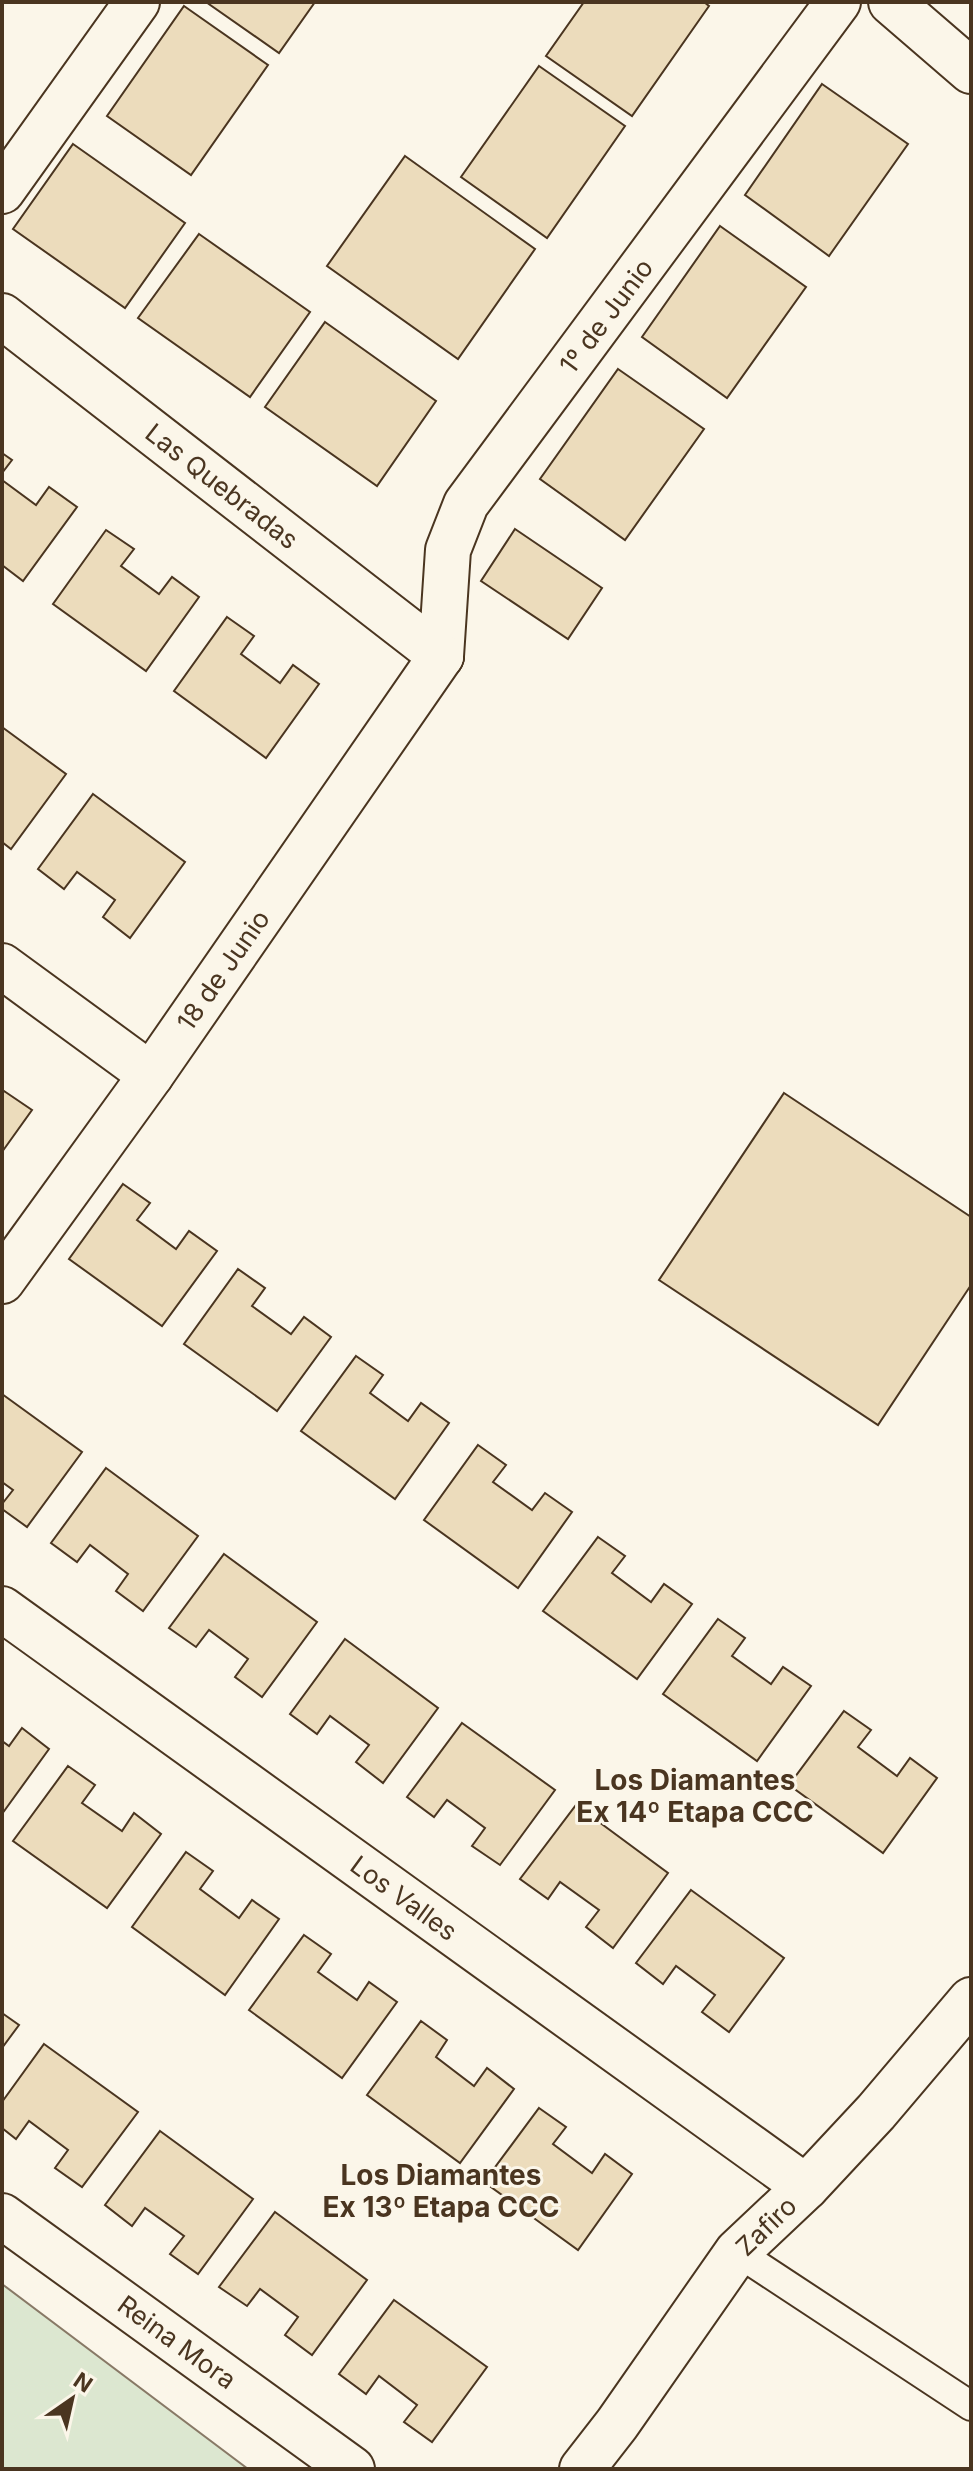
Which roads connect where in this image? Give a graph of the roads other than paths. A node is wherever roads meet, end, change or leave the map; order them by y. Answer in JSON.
{"nodes":[{"id":1,"x":137,"y":2,"type":"edge"},
{"id":2,"x":838,"y":2,"type":"edge"},
{"id":3,"x":891,"y":2,"type":"edge"},
{"id":4,"x":971,"y":71,"type":"edge"},
{"id":5,"x":2,"y":191,"type":"edge"},
{"id":6,"x":2,"y":316,"type":"edge"},
{"id":7,"x":441,"y":656,"type":"junction"},
{"id":8,"x":2,"y":966,"type":"edge"},
{"id":9,"x":151,"y":1075,"type":"junction"},
{"id":10,"x":2,"y":1281,"type":"edge"},
{"id":11,"x":2,"y":1609,"type":"edge"},
{"id":12,"x":971,"y":2000,"type":"edge"},
{"id":13,"x":806,"y":2187,"type":"junction"},
{"id":14,"x":2,"y":2216,"type":"edge"},
{"id":15,"x":737,"y":2252,"type":"junction"},
{"id":16,"x":971,"y":2406,"type":"edge"},
{"id":17,"x":352,"y":2469,"type":"edge"},
{"id":18,"x":582,"y":2469,"type":"edge"}],
"edges":[{"from":1,"to":5,"type":"street"},
{"from":2,"to":7,"type":"street","name":"1º de Junio"},
{"from":3,"to":4,"type":"street"},
{"from":6,"to":7,"type":"street","name":"Las Quebradas"},
{"from":7,"to":9,"type":"street","name":"18 de Junio"},
{"from":8,"to":9,"type":"street"},
{"from":9,"to":10,"type":"street","name":"18 de Junio"},
{"from":11,"to":13,"type":"street","name":"Los Valles"},
{"from":12,"to":13,"type":"street","name":"Zafiro"},
{"from":13,"to":15,"type":"street","name":"Zafiro"},
{"from":14,"to":17,"type":"street","name":"Reina Mora"},
{"from":15,"to":16,"type":"lane"},
{"from":15,"to":18,"type":"street","name":"Zafiro"}]}
